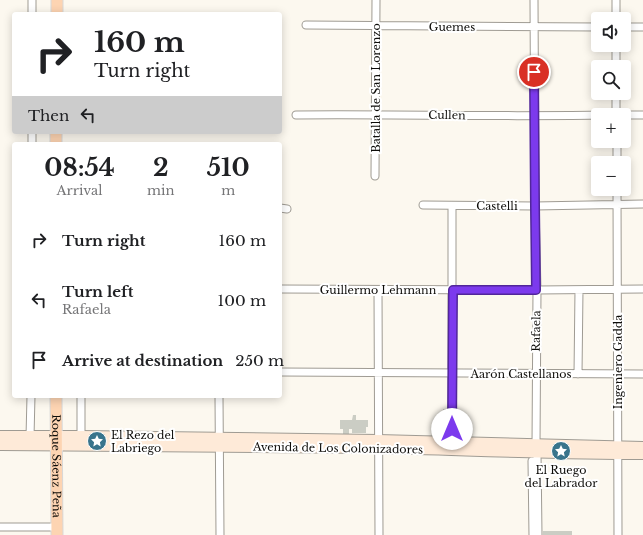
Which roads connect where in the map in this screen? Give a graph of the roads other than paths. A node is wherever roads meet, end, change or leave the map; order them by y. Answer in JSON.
{"nodes":[{"id":1,"x":32,"y":0,"type":"edge"},
{"id":2,"x":57,"y":0,"type":"edge"},
{"id":3,"x":376,"y":0,"type":"edge"},
{"id":4,"x":534,"y":0,"type":"edge"},
{"id":5,"x":616,"y":0,"type":"edge"},
{"id":6,"x":32,"y":12,"type":"edge"},
{"id":7,"x":57,"y":12,"type":"edge"},
{"id":8,"x":616,"y":12,"type":"edge"},
{"id":9,"x":306,"y":25,"type":"dead end"},
{"id":10,"x":376,"y":26,"type":"junction"},
{"id":11,"x":534,"y":27,"type":"junction"},
{"id":12,"x":591,"y":27,"type":"edge"},
{"id":13,"x":631,"y":27,"type":"edge"},
{"id":14,"x":643,"y":27,"type":"edge"},
{"id":15,"x":376,"y":114,"type":"junction"},
{"id":16,"x":296,"y":115,"type":"dead end"},
{"id":17,"x":591,"y":115,"type":"edge"},
{"id":18,"x":631,"y":115,"type":"edge"},
{"id":19,"x":643,"y":115,"type":"edge"},
{"id":20,"x":535,"y":116,"type":"junction"},
{"id":21,"x":375,"y":176,"type":"dead end"},
{"id":22,"x":618,"y":196,"type":"edge"},
{"id":23,"x":618,"y":203,"type":"junction"},
{"id":24,"x":643,"y":204,"type":"edge"},
{"id":25,"x":423,"y":205,"type":"dead end"},
{"id":26,"x":452,"y":206,"type":"junction"},
{"id":27,"x":535,"y":206,"type":"junction"},
{"id":28,"x":282,"y":289,"type":"edge"},
{"id":29,"x":618,"y":289,"type":"junction"},
{"id":30,"x":643,"y":289,"type":"edge"},
{"id":31,"x":378,"y":290,"type":"junction"},
{"id":32,"x":453,"y":290,"type":"junction"},
{"id":33,"x":536,"y":290,"type":"junction"},
{"id":34,"x":578,"y":290,"type":"junction"},
{"id":35,"x":282,"y":372,"type":"edge"},
{"id":36,"x":378,"y":373,"type":"junction"},
{"id":37,"x":452,"y":373,"type":"junction"},
{"id":38,"x":536,"y":374,"type":"junction"},
{"id":39,"x":578,"y":374,"type":"junction"},
{"id":40,"x":618,"y":374,"type":"junction"},
{"id":41,"x":643,"y":374,"type":"edge"},
{"id":42,"x":31,"y":398,"type":"edge"},
{"id":43,"x":56,"y":398,"type":"edge"},
{"id":44,"x":81,"y":398,"type":"edge"},
{"id":45,"x":219,"y":398,"type":"edge"},
{"id":46,"x":0,"y":436,"type":"edge"},
{"id":47,"x":30,"y":437,"type":"junction"},
{"id":48,"x":82,"y":440,"type":"junction"},
{"id":49,"x":56,"y":441,"type":"junction"},
{"id":50,"x":218,"y":442,"type":"junction"},
{"id":51,"x":378,"y":444,"type":"junction"},
{"id":52,"x":0,"y":445,"type":"edge"},
{"id":53,"x":452,"y":446,"type":"junction"},
{"id":54,"x":643,"y":447,"type":"edge"},
{"id":55,"x":535,"y":451,"type":"junction"},
{"id":56,"x":617,"y":451,"type":"junction"},
{"id":57,"x":643,"y":454,"type":"edge"},
{"id":58,"x":0,"y":527,"type":"edge"},
{"id":59,"x":57,"y":531,"type":"edge"},
{"id":60,"x":32,"y":532,"type":"edge"},
{"id":61,"x":220,"y":535,"type":"edge"},
{"id":62,"x":378,"y":535,"type":"edge"},
{"id":63,"x":532,"y":535,"type":"edge"},
{"id":64,"x":538,"y":535,"type":"edge"},
{"id":65,"x":618,"y":535,"type":"edge"}],
"edges":[{"from":1,"to":6,"type":"street"},
{"from":2,"to":7,"type":"main road"},
{"from":3,"to":10,"type":"street","name":"Batalla de San Lorenzo"},
{"from":4,"to":11,"type":"street","name":"Rafaela"},
{"from":5,"to":8,"type":"street"},
{"from":9,"to":10,"type":"street","name":"Guemes"},
{"from":10,"to":11,"type":"street","name":"Guemes"},
{"from":10,"to":15,"type":"street","name":"Batalla de San Lorenzo"},
{"from":11,"to":12,"type":"street","name":"Guemes"},
{"from":11,"to":20,"type":"street","name":"Rafaela"},
{"from":13,"to":14,"type":"street"},
{"from":15,"to":16,"type":"street","name":"Cullen"},
{"from":15,"to":20,"type":"street","name":"Cullen"},
{"from":15,"to":21,"type":"street","name":"Batalla de San Lorenzo"},
{"from":17,"to":20,"type":"street","name":"Cullen"},
{"from":18,"to":19,"type":"street"},
{"from":20,"to":27,"type":"street","name":"Rafaela"},
{"from":22,"to":23,"type":"street","name":"Ingeniero Gadda"},
{"from":23,"to":24,"type":"street","name":"Castelli"},
{"from":23,"to":27,"type":"street","name":"Castelli"},
{"from":23,"to":29,"type":"street","name":"Ingeniero Gadda"},
{"from":25,"to":26,"type":"street","name":"Castelli"},
{"from":26,"to":27,"type":"street","name":"Castelli"},
{"from":26,"to":32,"type":"street"},
{"from":27,"to":33,"type":"street","name":"Rafaela"},
{"from":28,"to":31,"type":"street","name":"Guillermo Lehmann"},
{"from":29,"to":30,"type":"street","name":"Guillermo Lehmann"},
{"from":29,"to":34,"type":"street","name":"Guillermo Lehmann"},
{"from":29,"to":40,"type":"street","name":"Ingeniero Gadda"},
{"from":31,"to":32,"type":"street","name":"Guillermo Lehmann"},
{"from":31,"to":36,"type":"street"},
{"from":32,"to":33,"type":"street","name":"Guillermo Lehmann"},
{"from":32,"to":37,"type":"street"},
{"from":33,"to":34,"type":"street","name":"Guillermo Lehmann"},
{"from":33,"to":38,"type":"street","name":"Rafaela"},
{"from":34,"to":39,"type":"street"},
{"from":35,"to":36,"type":"street","name":"Aarón Castellanos"},
{"from":36,"to":37,"type":"street","name":"Aarón Castellanos"},
{"from":36,"to":51,"type":"street"},
{"from":37,"to":38,"type":"street","name":"Aarón Castellanos"},
{"from":37,"to":53,"type":"street"},
{"from":38,"to":39,"type":"street","name":"Aarón Castellanos"},
{"from":38,"to":55,"type":"street","name":"Rafaela"},
{"from":39,"to":40,"type":"street","name":"Aarón Castellanos"},
{"from":40,"to":41,"type":"street","name":"Aarón Castellanos"},
{"from":40,"to":56,"type":"street","name":"Ingeniero Gadda"},
{"from":42,"to":47,"type":"street"},
{"from":43,"to":49,"type":"main road","name":"Roque Sáenz Peña"},
{"from":44,"to":48,"type":"street"},
{"from":45,"to":50,"type":"street"},
{"from":46,"to":47,"type":"main road"},
{"from":47,"to":49,"type":"main road"},
{"from":48,"to":49,"type":"main road","name":"Avenida de Los Colonizadores"},
{"from":48,"to":50,"type":"main road","name":"Avenida de Los Colonizadores"},
{"from":49,"to":52,"type":"main road"},
{"from":49,"to":59,"type":"main road","name":"Roque Sáenz Peña"},
{"from":50,"to":51,"type":"main road","name":"Avenida de Los Colonizadores"},
{"from":50,"to":61,"type":"street"},
{"from":51,"to":53,"type":"main road","name":"Avenida de Los Colonizadores"},
{"from":51,"to":62,"type":"street"},
{"from":53,"to":55,"type":"main road","name":"Avenida de Los Colonizadores"},
{"from":54,"to":56,"type":"main road","name":"Avenida de Los Colonizadores"},
{"from":55,"to":56,"type":"main road","name":"Avenida de Los Colonizadores"},
{"from":55,"to":63,"type":"street","name":"Rafaela"},
{"from":55,"to":64,"type":"street","name":"Rafaela"},
{"from":56,"to":57,"type":"main road","name":"Avenida de Los Colonizadores"},
{"from":56,"to":65,"type":"street","name":"Ingeniero Gadda"},
{"from":58,"to":60,"type":"street"},
{"from":59,"to":60,"type":"street"}]}
